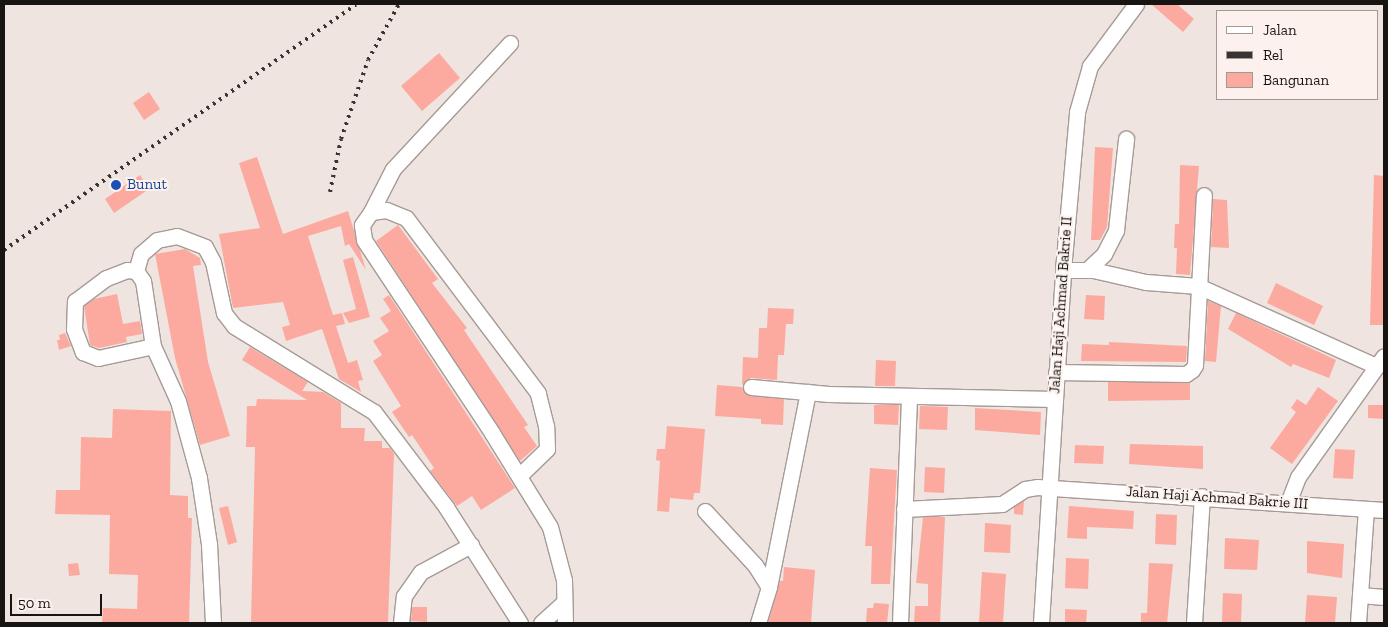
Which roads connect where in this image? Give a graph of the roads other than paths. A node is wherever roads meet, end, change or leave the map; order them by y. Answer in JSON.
{"nodes":[{"id":1,"x":1136,"y":4,"type":"edge"},
{"id":2,"x":510,"y":43,"type":"dead end"},
{"id":3,"x":1126,"y":139,"type":"dead end"},
{"id":4,"x":1204,"y":195,"type":"dead end"},
{"id":5,"x":371,"y":212,"type":"junction"},
{"id":6,"x":1062,"y":270,"type":"junction"},
{"id":7,"x":1087,"y":270,"type":"junction"},
{"id":8,"x":136,"y":271,"type":"junction"},
{"id":9,"x":1198,"y":286,"type":"junction"},
{"id":10,"x":153,"y":346,"type":"junction"},
{"id":11,"x":1380,"y":361,"type":"edge"},
{"id":12,"x":1056,"y":372,"type":"junction"},
{"id":13,"x":752,"y":387,"type":"dead end"},
{"id":14,"x":808,"y":392,"type":"junction"},
{"id":15,"x":909,"y":396,"type":"junction"},
{"id":16,"x":1054,"y":399,"type":"junction"},
{"id":17,"x":519,"y":476,"type":"junction"},
{"id":18,"x":1050,"y":488,"type":"junction"},
{"id":19,"x":1202,"y":496,"type":"junction"},
{"id":20,"x":1288,"y":503,"type":"junction"},
{"id":21,"x":904,"y":509,"type":"junction"},
{"id":22,"x":1366,"y":509,"type":"junction"},
{"id":23,"x":1384,"y":510,"type":"edge"},
{"id":24,"x":705,"y":511,"type":"dead end"},
{"id":25,"x":470,"y":545,"type":"junction"},
{"id":26,"x":769,"y":587,"type":"junction"},
{"id":27,"x":1360,"y":595,"type":"junction"},
{"id":28,"x":1384,"y":597,"type":"edge"},
{"id":29,"x":563,"y":603,"type":"junction"},
{"id":30,"x":213,"y":623,"type":"edge"},
{"id":31,"x":401,"y":623,"type":"edge"},
{"id":32,"x":520,"y":623,"type":"edge"},
{"id":33,"x":541,"y":623,"type":"edge"},
{"id":34,"x":565,"y":623,"type":"edge"},
{"id":35,"x":758,"y":623,"type":"edge"},
{"id":36,"x":900,"y":623,"type":"edge"},
{"id":37,"x":1041,"y":623,"type":"edge"},
{"id":38,"x":1194,"y":623,"type":"edge"},
{"id":39,"x":1358,"y":623,"type":"edge"}],
"edges":[{"from":1,"to":6,"type":"street","name":"Jalan Haji Achmad Bakrie II"},
{"from":2,"to":5,"type":"street"},
{"from":3,"to":7,"type":"street"},
{"from":4,"to":9,"type":"street"},
{"from":5,"to":17,"type":"street"},
{"from":5,"to":17,"type":"street"},
{"from":6,"to":7,"type":"street"},
{"from":6,"to":12,"type":"street","name":"Jalan Haji Achmad Bakrie II"},
{"from":7,"to":9,"type":"street"},
{"from":8,"to":10,"type":"street"},
{"from":8,"to":10,"type":"street"},
{"from":8,"to":25,"type":"street"},
{"from":9,"to":11,"type":"street"},
{"from":9,"to":12,"type":"street"},
{"from":10,"to":30,"type":"street"},
{"from":11,"to":20,"type":"street"},
{"from":12,"to":16,"type":"street","name":"Jalan Haji Achmad Bakrie II"},
{"from":13,"to":14,"type":"street"},
{"from":14,"to":15,"type":"street"},
{"from":14,"to":26,"type":"street"},
{"from":15,"to":16,"type":"street"},
{"from":15,"to":21,"type":"street"},
{"from":16,"to":18,"type":"street","name":"Jalan Haji Achmad Bakrie II"},
{"from":17,"to":29,"type":"street"},
{"from":18,"to":19,"type":"street","name":"Jalan Haji Achmad Bakrie III"},
{"from":18,"to":21,"type":"street","name":"Jalan Haji Achmad Bakrie III"},
{"from":18,"to":37,"type":"street","name":"Jalan Haji Achmad Bakrie II"},
{"from":19,"to":20,"type":"street","name":"Jalan Haji Achmad Bakrie III"},
{"from":19,"to":38,"type":"street"},
{"from":20,"to":22,"type":"street","name":"Jalan Haji Achmad Bakrie III"},
{"from":21,"to":36,"type":"street"},
{"from":22,"to":23,"type":"street","name":"Jalan Haji Achmad Bakrie III"},
{"from":22,"to":27,"type":"street"},
{"from":24,"to":26,"type":"street"},
{"from":25,"to":31,"type":"street"},
{"from":25,"to":32,"type":"street"},
{"from":26,"to":35,"type":"street"},
{"from":27,"to":28,"type":"street"},
{"from":27,"to":39,"type":"street"},
{"from":29,"to":33,"type":"street"},
{"from":29,"to":34,"type":"street"}]}
